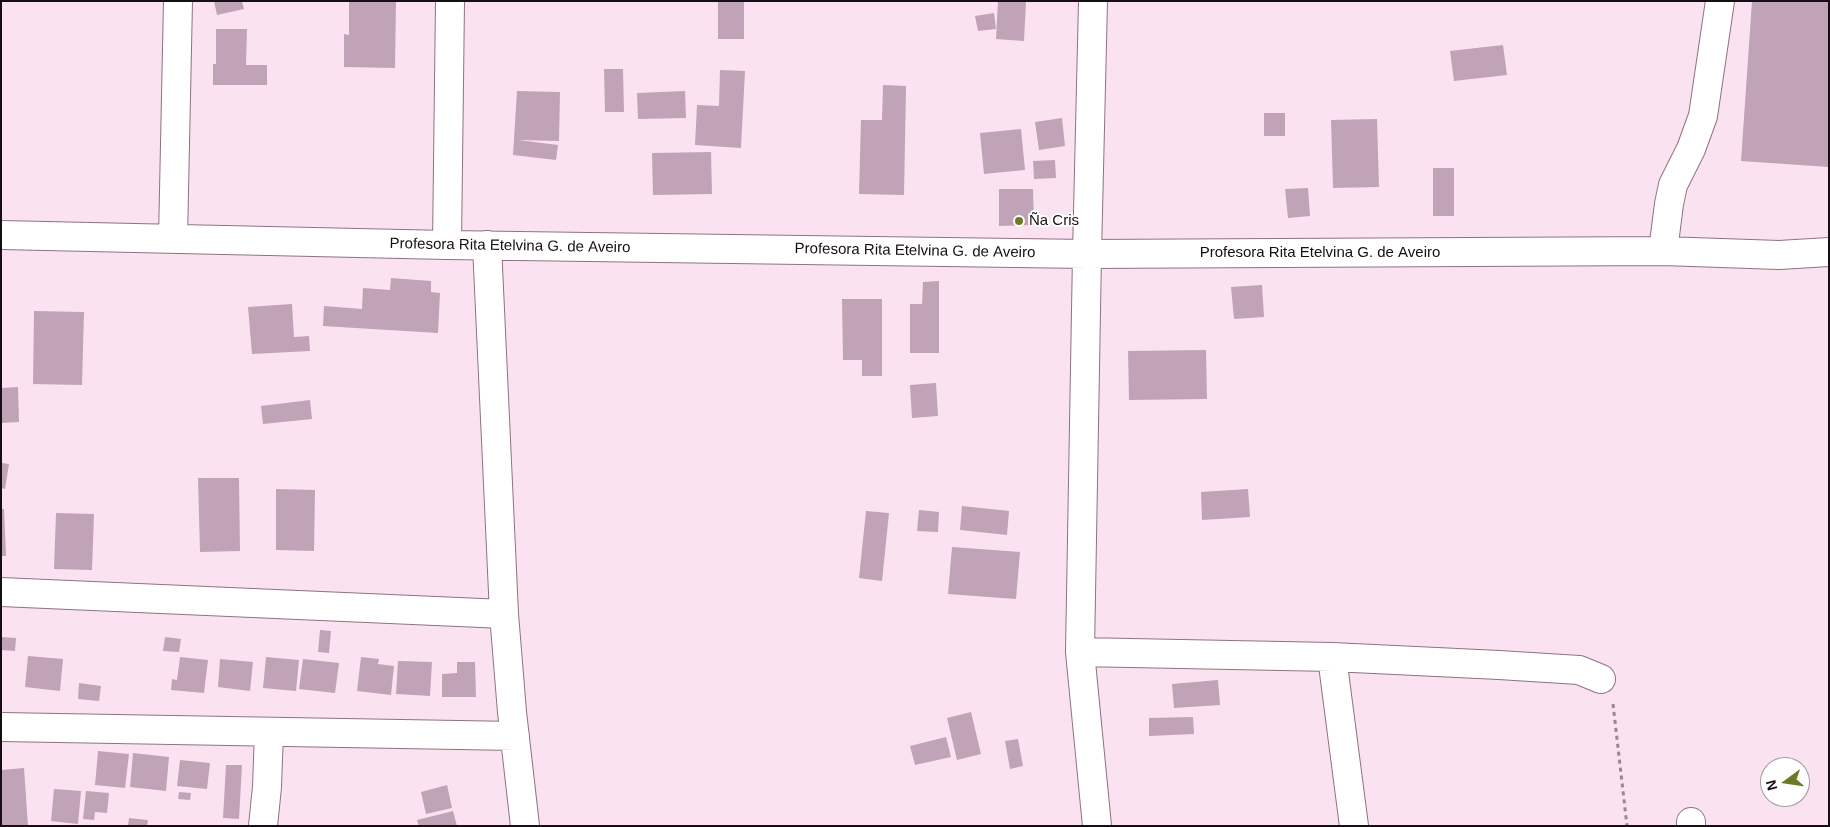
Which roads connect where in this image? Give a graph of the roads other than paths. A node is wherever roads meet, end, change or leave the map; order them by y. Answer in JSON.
{"nodes":[{"id":1,"x":178,"y":1,"type":"edge"},
{"id":2,"x":450,"y":1,"type":"edge"},
{"id":3,"x":1093,"y":1,"type":"edge"},
{"id":4,"x":1720,"y":1,"type":"edge"},
{"id":5,"x":1,"y":235,"type":"edge"},
{"id":6,"x":173,"y":239,"type":"junction"},
{"id":7,"x":447,"y":245,"type":"junction"},
{"id":8,"x":487,"y":245,"type":"junction"},
{"id":9,"x":1663,"y":251,"type":"junction"},
{"id":10,"x":1829,"y":252,"type":"edge"},
{"id":11,"x":1087,"y":254,"type":"junction"},
{"id":12,"x":1,"y":592,"type":"edge"},
{"id":13,"x":504,"y":614,"type":"junction"},
{"id":14,"x":1080,"y":652,"type":"junction"},
{"id":15,"x":1332,"y":657,"type":"junction"},
{"id":16,"x":1601,"y":679,"type":"road end"},
{"id":17,"x":1,"y":727,"type":"edge"},
{"id":18,"x":269,"y":732,"type":"junction"},
{"id":19,"x":515,"y":736,"type":"junction"},
{"id":20,"x":263,"y":826,"type":"edge"},
{"id":21,"x":526,"y":826,"type":"edge"},
{"id":22,"x":1097,"y":826,"type":"edge"},
{"id":23,"x":1354,"y":826,"type":"edge"}],
"edges":[{"from":1,"to":6,"type":"street"},
{"from":2,"to":7,"type":"street"},
{"from":3,"to":11,"type":"street"},
{"from":4,"to":9,"type":"street"},
{"from":5,"to":6,"type":"street","name":"Profesora Rita Etelvina G. de Aveiro"},
{"from":6,"to":7,"type":"street","name":"Profesora Rita Etelvina G. de Aveiro"},
{"from":7,"to":8,"type":"street","name":"Profesora Rita Etelvina G. de Aveiro"},
{"from":8,"to":11,"type":"street","name":"Profesora Rita Etelvina G. de Aveiro"},
{"from":8,"to":13,"type":"street"},
{"from":9,"to":10,"type":"street","name":"Profesora Rita Etelvina G. de Aveiro"},
{"from":9,"to":11,"type":"street","name":"Profesora Rita Etelvina G. de Aveiro"},
{"from":11,"to":14,"type":"street"},
{"from":12,"to":13,"type":"street"},
{"from":13,"to":19,"type":"street"},
{"from":14,"to":15,"type":"street"},
{"from":14,"to":22,"type":"street"},
{"from":15,"to":16,"type":"street"},
{"from":15,"to":23,"type":"street"},
{"from":17,"to":18,"type":"street"},
{"from":18,"to":19,"type":"street"},
{"from":18,"to":20,"type":"street"},
{"from":19,"to":21,"type":"street"}]}
